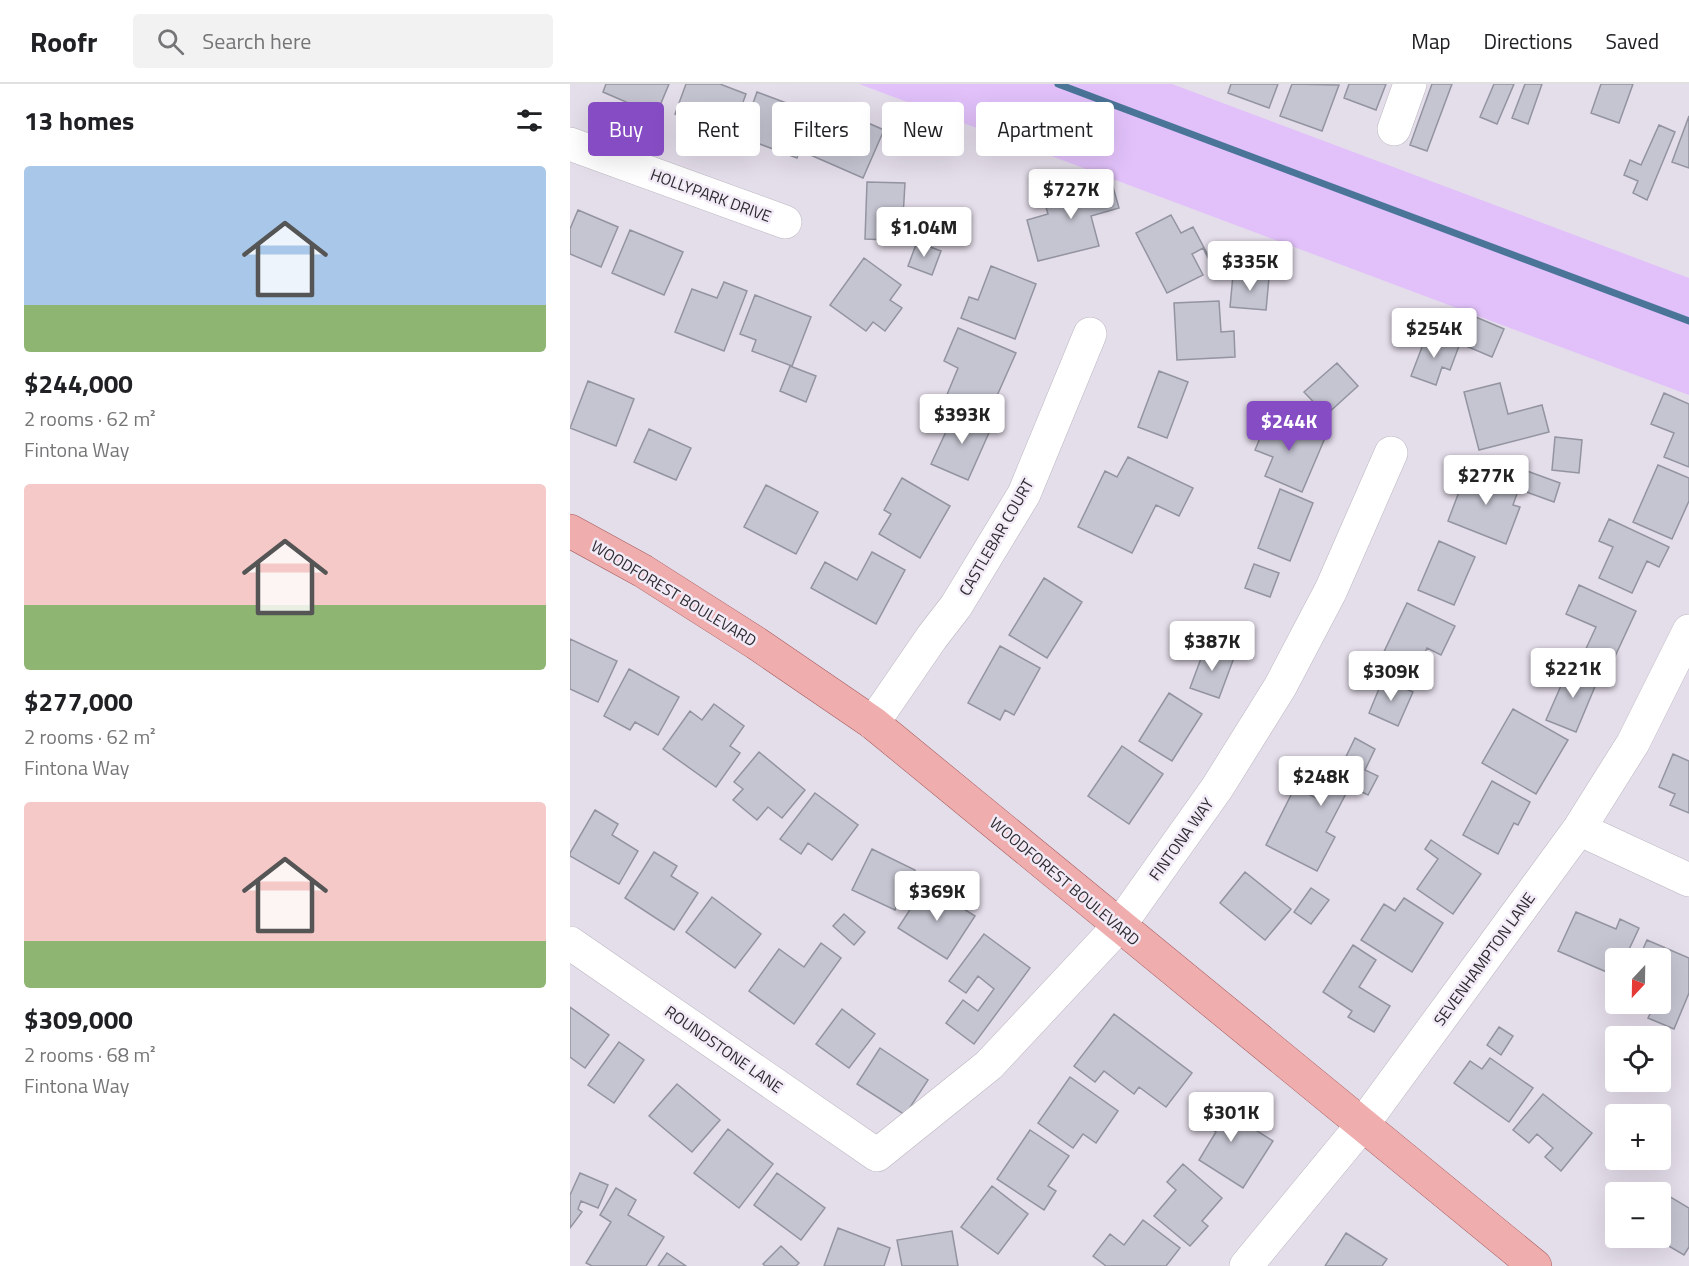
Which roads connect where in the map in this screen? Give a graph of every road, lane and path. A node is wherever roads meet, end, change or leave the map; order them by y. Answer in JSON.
{"nodes":[{"id":1,"x":1410,"y":84,"type":"edge"},
{"id":2,"x":1394,"y":129,"type":"dead end"},
{"id":3,"x":570,"y":144,"type":"edge"},
{"id":4,"x":785,"y":222,"type":"dead end"},
{"id":5,"x":1090,"y":334,"type":"dead end"},
{"id":6,"x":1391,"y":453,"type":"dead end"},
{"id":7,"x":570,"y":531,"type":"edge"},
{"id":8,"x":1689,"y":631,"type":"edge"},
{"id":9,"x":873,"y":723,"type":"junction"},
{"id":10,"x":1579,"y":829,"type":"junction"},
{"id":11,"x":1689,"y":880,"type":"edge"},
{"id":12,"x":1119,"y":926,"type":"junction"},
{"id":13,"x":570,"y":943,"type":"edge"},
{"id":14,"x":1363,"y":1124,"type":"junction"},
{"id":15,"x":877,"y":1155,"type":"joint"},
{"id":16,"x":1246,"y":1266,"type":"edge"},
{"id":17,"x":1535,"y":1266,"type":"edge"}],
"edges":[{"from":1,"to":2,"type":"street"},
{"from":3,"to":4,"type":"street","name":"HOLLYPARK DRIVE"},
{"from":5,"to":9,"type":"street","name":"CASTLEBAR COURT"},
{"from":6,"to":12,"type":"street","name":"FINTONA WAY"},
{"from":7,"to":9,"type":"main road","name":"WOODFOREST BOULEVARD"},
{"from":8,"to":10,"type":"street","name":"SEVENHAMPTON LANE"},
{"from":9,"to":12,"type":"main road","name":"WOODFOREST BOULEVARD"},
{"from":10,"to":11,"type":"street"},
{"from":10,"to":14,"type":"street","name":"SEVENHAMPTON LANE"},
{"from":12,"to":14,"type":"main road","name":"WOODFOREST BOULEVARD"},
{"from":12,"to":15,"type":"street","name":"FINTONA WAY"},
{"from":13,"to":15,"type":"street","name":"ROUNDSTONE LANE"},
{"from":14,"to":16,"type":"street","name":"SEVENHAMPTON LANE"},
{"from":14,"to":17,"type":"main road","name":"WOODFOREST BOULEVARD"}]}
